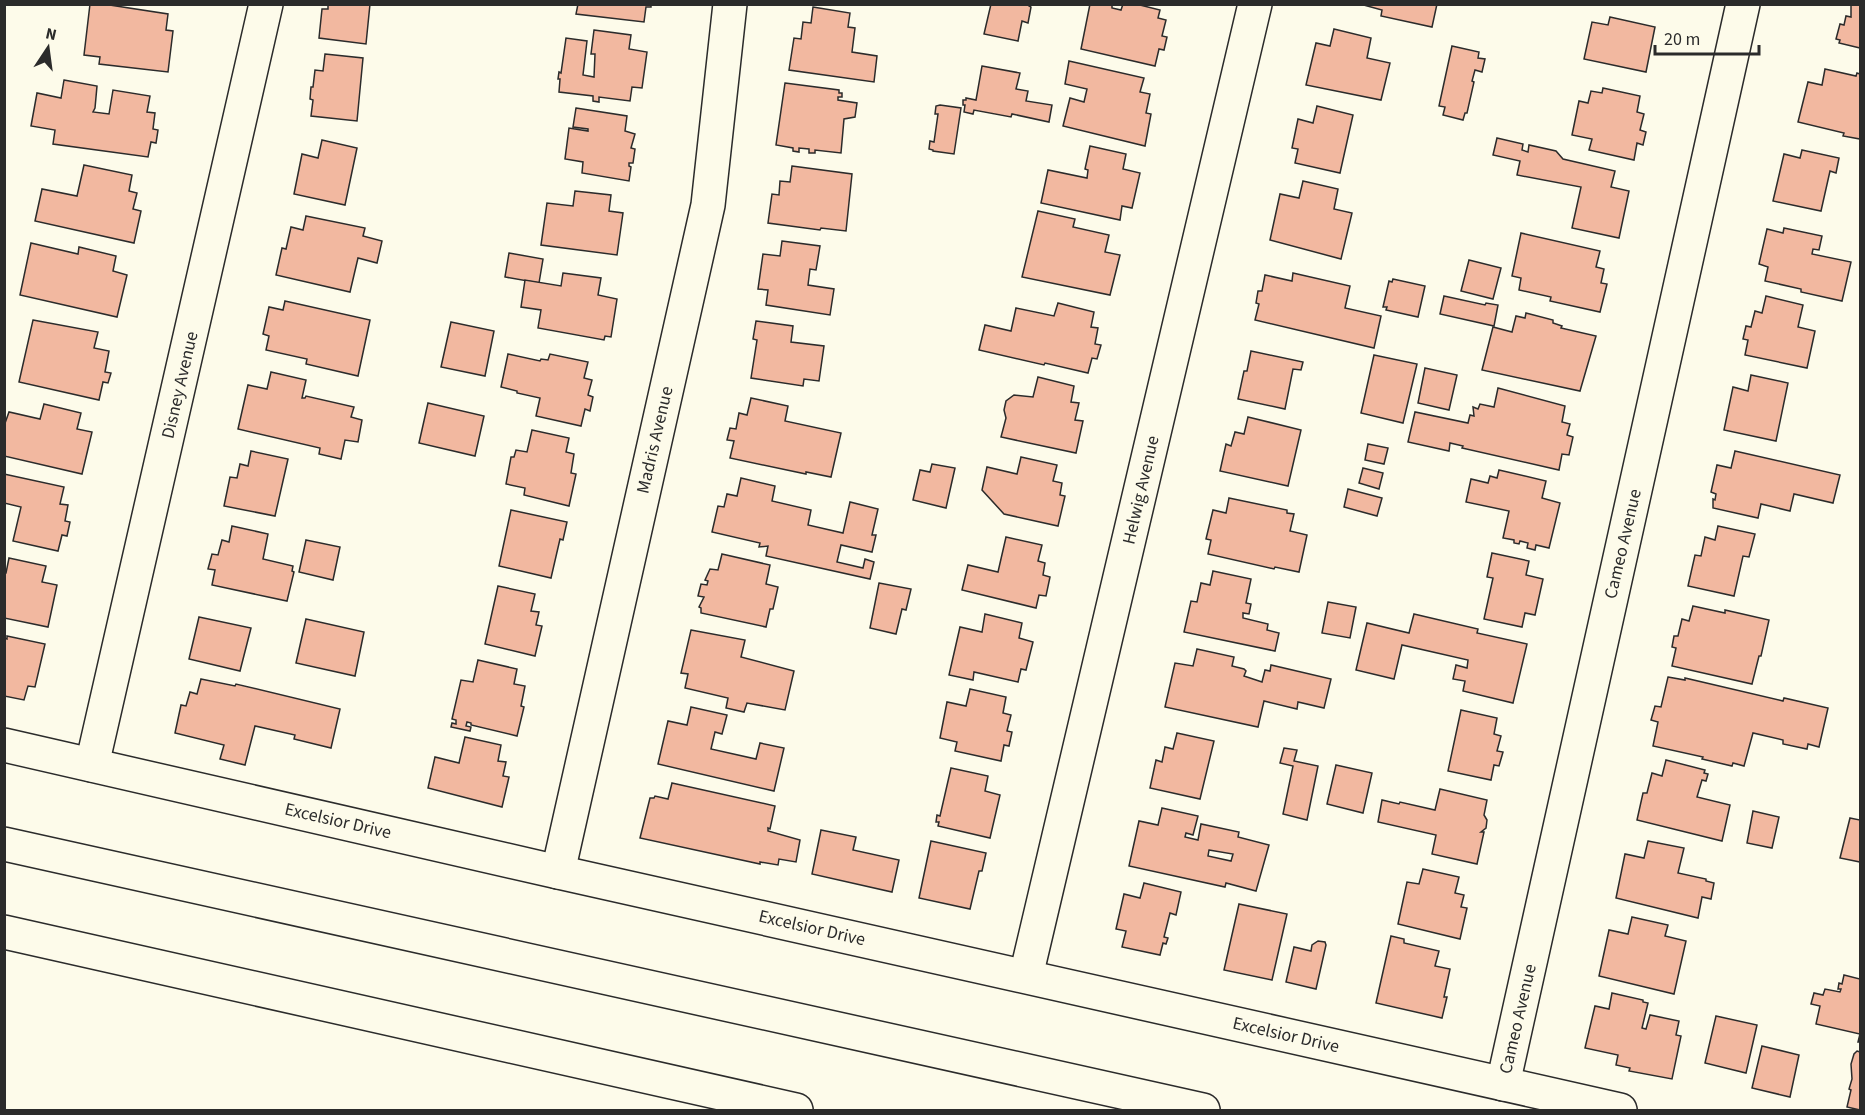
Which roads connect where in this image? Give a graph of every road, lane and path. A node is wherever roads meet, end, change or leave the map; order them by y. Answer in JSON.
{"nodes":[{"id":1,"x":266,"y":4,"type":"edge"},
{"id":2,"x":730,"y":4,"type":"edge"},
{"id":3,"x":1255,"y":4,"type":"edge"},
{"id":4,"x":1743,"y":4,"type":"edge"},
{"id":5,"x":4,"y":745,"type":"edge"},
{"id":6,"x":92,"y":765,"type":"junction"},
{"id":7,"x":4,"y":844,"type":"edge"},
{"id":8,"x":558,"y":872,"type":"junction"},
{"id":9,"x":4,"y":932,"type":"edge"},
{"id":10,"x":1026,"y":976,"type":"junction"},
{"id":11,"x":1503,"y":1084,"type":"junction"},
{"id":12,"x":796,"y":1110,"type":"edge"},
{"id":13,"x":1203,"y":1110,"type":"edge"},
{"id":14,"x":1620,"y":1110,"type":"edge"}],
"edges":[{"from":1,"to":6,"type":"street","name":"Disney Avenue"},
{"from":2,"to":8,"type":"street","name":"Madris Avenue"},
{"from":3,"to":10,"type":"street","name":"Helwig Avenue"},
{"from":4,"to":11,"type":"street","name":"Cameo Avenue"},
{"from":5,"to":6,"type":"street","name":"Excelsior Drive"},
{"from":6,"to":8,"type":"street","name":"Excelsior Drive"},
{"from":7,"to":13,"type":"street"},
{"from":8,"to":10,"type":"street","name":"Excelsior Drive"},
{"from":9,"to":12,"type":"street"},
{"from":10,"to":11,"type":"street","name":"Excelsior Drive"},
{"from":11,"to":14,"type":"street","name":"Excelsior Drive"}]}
